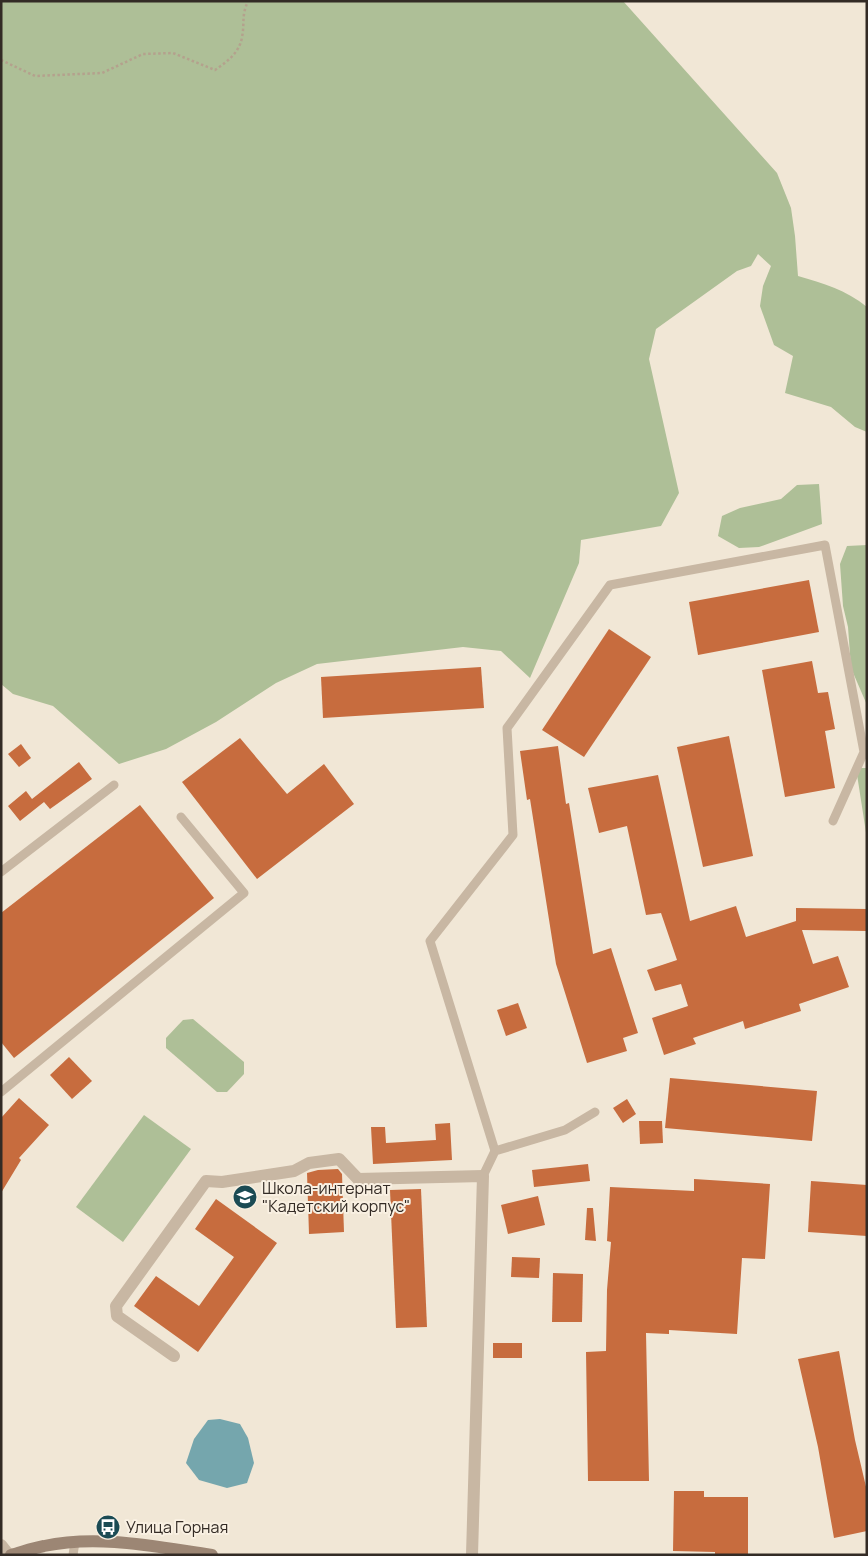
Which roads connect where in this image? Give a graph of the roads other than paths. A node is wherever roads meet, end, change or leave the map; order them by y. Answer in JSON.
{"nodes":[{"id":1,"x":114,"y":785,"type":"dead end"},
{"id":2,"x":181,"y":817,"type":"dead end"},
{"id":3,"x":833,"y":821,"type":"dead end"},
{"id":4,"x":1,"y":872,"type":"edge"},
{"id":5,"x":1,"y":1092,"type":"edge"},
{"id":6,"x":595,"y":1112,"type":"dead end"},
{"id":7,"x":495,"y":1151,"type":"junction"},
{"id":8,"x":484,"y":1176,"type":"junction"},
{"id":9,"x":174,"y":1356,"type":"dead end"},
{"id":10,"x":1,"y":1544,"type":"edge"},
{"id":11,"x":74,"y":1549,"type":"edge"},
{"id":12,"x":144,"y":1550,"type":"edge"},
{"id":13,"x":10,"y":1555,"type":"edge"},
{"id":14,"x":212,"y":1555,"type":"edge"},
{"id":15,"x":472,"y":1555,"type":"edge"}],
"edges":[{"from":1,"to":4,"type":"lane"},
{"from":2,"to":5,"type":"lane"},
{"from":3,"to":7,"type":"lane"},
{"from":6,"to":7,"type":"lane"},
{"from":7,"to":8,"type":"lane"},
{"from":8,"to":9,"type":"street"},
{"from":8,"to":15,"type":"street"},
{"from":10,"to":13,"type":"street"},
{"from":11,"to":12,"type":"street"},
{"from":11,"to":13,"type":"street"},
{"from":12,"to":14,"type":"street"}]}
